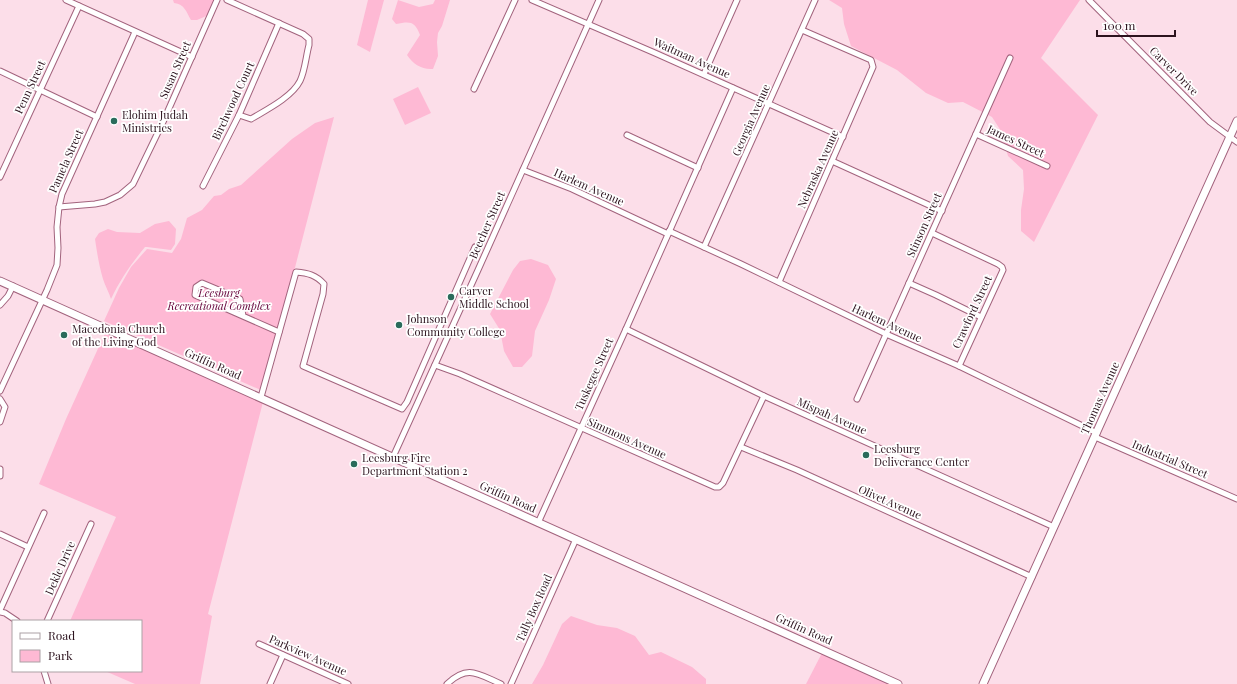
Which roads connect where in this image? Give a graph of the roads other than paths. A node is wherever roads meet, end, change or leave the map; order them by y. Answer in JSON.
{"nodes":[{"id":1,"x":66,"y":0,"type":"edge"},
{"id":2,"x":217,"y":0,"type":"edge"},
{"id":3,"x":227,"y":0,"type":"edge"},
{"id":4,"x":515,"y":0,"type":"edge"},
{"id":5,"x":532,"y":0,"type":"edge"},
{"id":6,"x":599,"y":0,"type":"edge"},
{"id":7,"x":737,"y":0,"type":"edge"},
{"id":8,"x":815,"y":0,"type":"edge"},
{"id":9,"x":1089,"y":0,"type":"edge"},
{"id":10,"x":79,"y":6,"type":"junction"},
{"id":11,"x":279,"y":22,"type":"junction"},
{"id":12,"x":588,"y":23,"type":"junction"},
{"id":13,"x":802,"y":30,"type":"junction"},
{"id":14,"x":135,"y":32,"type":"junction"},
{"id":15,"x":192,"y":57,"type":"junction"},
{"id":16,"x":1010,"y":58,"type":"dead end"},
{"id":17,"x":0,"y":71,"type":"edge"},
{"id":18,"x":704,"y":74,"type":"junction"},
{"id":19,"x":733,"y":88,"type":"junction"},
{"id":20,"x":474,"y":89,"type":"dead end"},
{"id":21,"x":40,"y":90,"type":"junction"},
{"id":22,"x":769,"y":103,"type":"junction"},
{"id":23,"x":239,"y":115,"type":"junction"},
{"id":24,"x":97,"y":117,"type":"junction"},
{"id":25,"x":1237,"y":121,"type":"edge"},
{"id":26,"x":976,"y":134,"type":"junction"},
{"id":27,"x":627,"y":135,"type":"dead end"},
{"id":28,"x":843,"y":137,"type":"junction"},
{"id":29,"x":1230,"y":138,"type":"junction"},
{"id":30,"x":1237,"y":142,"type":"edge"},
{"id":31,"x":832,"y":161,"type":"junction"},
{"id":32,"x":1047,"y":166,"type":"dead end"},
{"id":33,"x":698,"y":168,"type":"junction"},
{"id":34,"x":522,"y":170,"type":"junction"},
{"id":35,"x":0,"y":178,"type":"edge"},
{"id":36,"x":203,"y":186,"type":"dead end"},
{"id":37,"x":59,"y":207,"type":"junction"},
{"id":38,"x":942,"y":211,"type":"junction"},
{"id":39,"x":669,"y":233,"type":"junction"},
{"id":40,"x":932,"y":233,"type":"junction"},
{"id":41,"x":475,"y":247,"type":"dead end"},
{"id":42,"x":704,"y":247,"type":"junction"},
{"id":43,"x":0,"y":281,"type":"edge"},
{"id":44,"x":779,"y":282,"type":"junction"},
{"id":45,"x":909,"y":283,"type":"junction"},
{"id":46,"x":13,"y":286,"type":"junction"},
{"id":47,"x":42,"y":299,"type":"junction"},
{"id":48,"x":0,"y":305,"type":"edge"},
{"id":49,"x":243,"y":316,"type":"junction"},
{"id":50,"x":981,"y":317,"type":"junction"},
{"id":51,"x":626,"y":329,"type":"junction"},
{"id":52,"x":279,"y":332,"type":"junction"},
{"id":53,"x":886,"y":334,"type":"junction"},
{"id":54,"x":435,"y":365,"type":"junction"},
{"id":55,"x":959,"y":366,"type":"junction"},
{"id":56,"x":0,"y":391,"type":"edge"},
{"id":57,"x":764,"y":396,"type":"junction"},
{"id":58,"x":261,"y":397,"type":"junction"},
{"id":59,"x":0,"y":399,"type":"edge"},
{"id":60,"x":856,"y":400,"type":"dead end"},
{"id":61,"x":0,"y":422,"type":"edge"},
{"id":62,"x":581,"y":429,"type":"junction"},
{"id":63,"x":1096,"y":435,"type":"junction"},
{"id":64,"x":741,"y":447,"type":"junction"},
{"id":65,"x":393,"y":457,"type":"junction"},
{"id":66,"x":0,"y":469,"type":"edge"},
{"id":67,"x":0,"y":476,"type":"edge"},
{"id":68,"x":1237,"y":499,"type":"edge"},
{"id":69,"x":44,"y":513,"type":"dead end"},
{"id":70,"x":538,"y":523,"type":"junction"},
{"id":71,"x":91,"y":524,"type":"dead end"},
{"id":72,"x":1054,"y":527,"type":"junction"},
{"id":73,"x":0,"y":534,"type":"edge"},
{"id":74,"x":576,"y":539,"type":"junction"},
{"id":75,"x":28,"y":547,"type":"junction"},
{"id":76,"x":1032,"y":577,"type":"junction"},
{"id":77,"x":0,"y":611,"type":"edge"},
{"id":78,"x":16,"y":620,"type":"edge"},
{"id":79,"x":47,"y":620,"type":"edge"},
{"id":80,"x":259,"y":644,"type":"dead end"},
{"id":81,"x":283,"y":655,"type":"junction"},
{"id":82,"x":44,"y":672,"type":"edge"},
{"id":83,"x":48,"y":684,"type":"edge"},
{"id":84,"x":270,"y":684,"type":"edge"},
{"id":85,"x":348,"y":684,"type":"edge"},
{"id":86,"x":447,"y":684,"type":"edge"},
{"id":87,"x":501,"y":684,"type":"edge"},
{"id":88,"x":511,"y":684,"type":"edge"},
{"id":89,"x":898,"y":684,"type":"edge"},
{"id":90,"x":983,"y":684,"type":"edge"}],
"edges":[{"from":1,"to":10,"type":"street"},
{"from":2,"to":15,"type":"street","name":"Susan Street"},
{"from":3,"to":11,"type":"street"},
{"from":4,"to":20,"type":"street"},
{"from":5,"to":12,"type":"street","name":"Waitman Avenue"},
{"from":6,"to":12,"type":"street","name":"Beecher Street"},
{"from":7,"to":18,"type":"street"},
{"from":8,"to":13,"type":"street","name":"Georgia Avenue"},
{"from":9,"to":29,"type":"street","name":"Carver Drive"},
{"from":10,"to":14,"type":"street"},
{"from":10,"to":21,"type":"street","name":"Penn Street"},
{"from":11,"to":23,"type":"street","name":"Birchwood Court"},
{"from":11,"to":23,"type":"street"},
{"from":12,"to":18,"type":"street","name":"Waitman Avenue"},
{"from":12,"to":34,"type":"street","name":"Beecher Street"},
{"from":13,"to":22,"type":"street","name":"Georgia Avenue"},
{"from":13,"to":28,"type":"street","name":"Nebraska Avenue"},
{"from":14,"to":15,"type":"street"},
{"from":14,"to":24,"type":"street","name":"Pamela Street"},
{"from":15,"to":37,"type":"street","name":"Susan Street"},
{"from":16,"to":26,"type":"street","name":"Stinson Street"},
{"from":17,"to":21,"type":"street"},
{"from":18,"to":19,"type":"street","name":"Waitman Avenue"},
{"from":19,"to":22,"type":"street","name":"Waitman Avenue"},
{"from":19,"to":33,"type":"street","name":"Tuskegee Street"},
{"from":21,"to":24,"type":"street"},
{"from":21,"to":35,"type":"street","name":"Penn Street"},
{"from":22,"to":28,"type":"street","name":"Waitman Avenue"},
{"from":22,"to":42,"type":"street","name":"Georgia Avenue"},
{"from":23,"to":36,"type":"street","name":"Birchwood Court"},
{"from":24,"to":37,"type":"street","name":"Pamela Street"},
{"from":25,"to":29,"type":"street","name":"Thomas Avenue"},
{"from":26,"to":32,"type":"street","name":"James Street"},
{"from":26,"to":38,"type":"street","name":"Stinson Street"},
{"from":27,"to":33,"type":"street"},
{"from":28,"to":31,"type":"street","name":"Nebraska Avenue"},
{"from":29,"to":30,"type":"street","name":"Carver Drive"},
{"from":29,"to":63,"type":"street","name":"Thomas Avenue"},
{"from":31,"to":38,"type":"street"},
{"from":31,"to":44,"type":"street","name":"Nebraska Avenue"},
{"from":33,"to":39,"type":"street","name":"Tuskegee Street"},
{"from":34,"to":39,"type":"street","name":"Harlem Avenue"},
{"from":34,"to":54,"type":"street","name":"Beecher Street"},
{"from":37,"to":47,"type":"street","name":"Pamela Street"},
{"from":38,"to":40,"type":"street","name":"Stinson Street"},
{"from":39,"to":42,"type":"street","name":"Harlem Avenue"},
{"from":39,"to":51,"type":"street","name":"Tuskegee Street"},
{"from":40,"to":45,"type":"street","name":"Stinson Street"},
{"from":40,"to":50,"type":"street","name":"Crawford Street"},
{"from":41,"to":52,"type":"street"},
{"from":42,"to":44,"type":"street","name":"Harlem Avenue"},
{"from":43,"to":46,"type":"street","name":"Griffin Road"},
{"from":44,"to":53,"type":"street","name":"Harlem Avenue"},
{"from":45,"to":50,"type":"street"},
{"from":45,"to":53,"type":"street","name":"Stinson Street"},
{"from":46,"to":47,"type":"street","name":"Griffin Road"},
{"from":46,"to":48,"type":"street"},
{"from":47,"to":56,"type":"street","name":"Pamela Street"},
{"from":47,"to":58,"type":"street","name":"Griffin Road"},
{"from":49,"to":49,"type":"street"},
{"from":49,"to":52,"type":"street"},
{"from":50,"to":55,"type":"street","name":"Crawford Street"},
{"from":51,"to":57,"type":"street","name":"Mispah Avenue"},
{"from":51,"to":62,"type":"street","name":"Tuskegee Street"},
{"from":52,"to":58,"type":"street"},
{"from":53,"to":55,"type":"street","name":"Harlem Avenue"},
{"from":53,"to":60,"type":"street","name":"Stinson Street"},
{"from":54,"to":62,"type":"street","name":"Simmons Avenue"},
{"from":54,"to":65,"type":"street","name":"Beecher Street"},
{"from":55,"to":63,"type":"street","name":"Harlem Avenue"},
{"from":57,"to":64,"type":"street"},
{"from":57,"to":72,"type":"street","name":"Mispah Avenue"},
{"from":58,"to":65,"type":"street","name":"Griffin Road"},
{"from":59,"to":61,"type":"street"},
{"from":62,"to":64,"type":"street","name":"Simmons Avenue"},
{"from":62,"to":70,"type":"street","name":"Tuskegee Street"},
{"from":63,"to":68,"type":"street","name":"Industrial Street"},
{"from":63,"to":72,"type":"street","name":"Thomas Avenue"},
{"from":64,"to":76,"type":"street","name":"Olivet Avenue"},
{"from":65,"to":70,"type":"street","name":"Griffin Road"},
{"from":66,"to":67,"type":"street"},
{"from":69,"to":75,"type":"street"},
{"from":70,"to":74,"type":"street","name":"Griffin Road"},
{"from":71,"to":79,"type":"street","name":"Dekle Drive"},
{"from":72,"to":76,"type":"street","name":"Thomas Avenue"},
{"from":73,"to":75,"type":"street"},
{"from":74,"to":88,"type":"street","name":"Tally Box Road"},
{"from":74,"to":89,"type":"street","name":"Griffin Road"},
{"from":75,"to":77,"type":"street"},
{"from":76,"to":90,"type":"street","name":"Thomas Avenue"},
{"from":77,"to":78,"type":"street"},
{"from":80,"to":81,"type":"street","name":"Parkview Avenue"},
{"from":81,"to":84,"type":"street"},
{"from":81,"to":85,"type":"street","name":"Parkview Avenue"},
{"from":82,"to":83,"type":"street"},
{"from":86,"to":87,"type":"street"}]}
